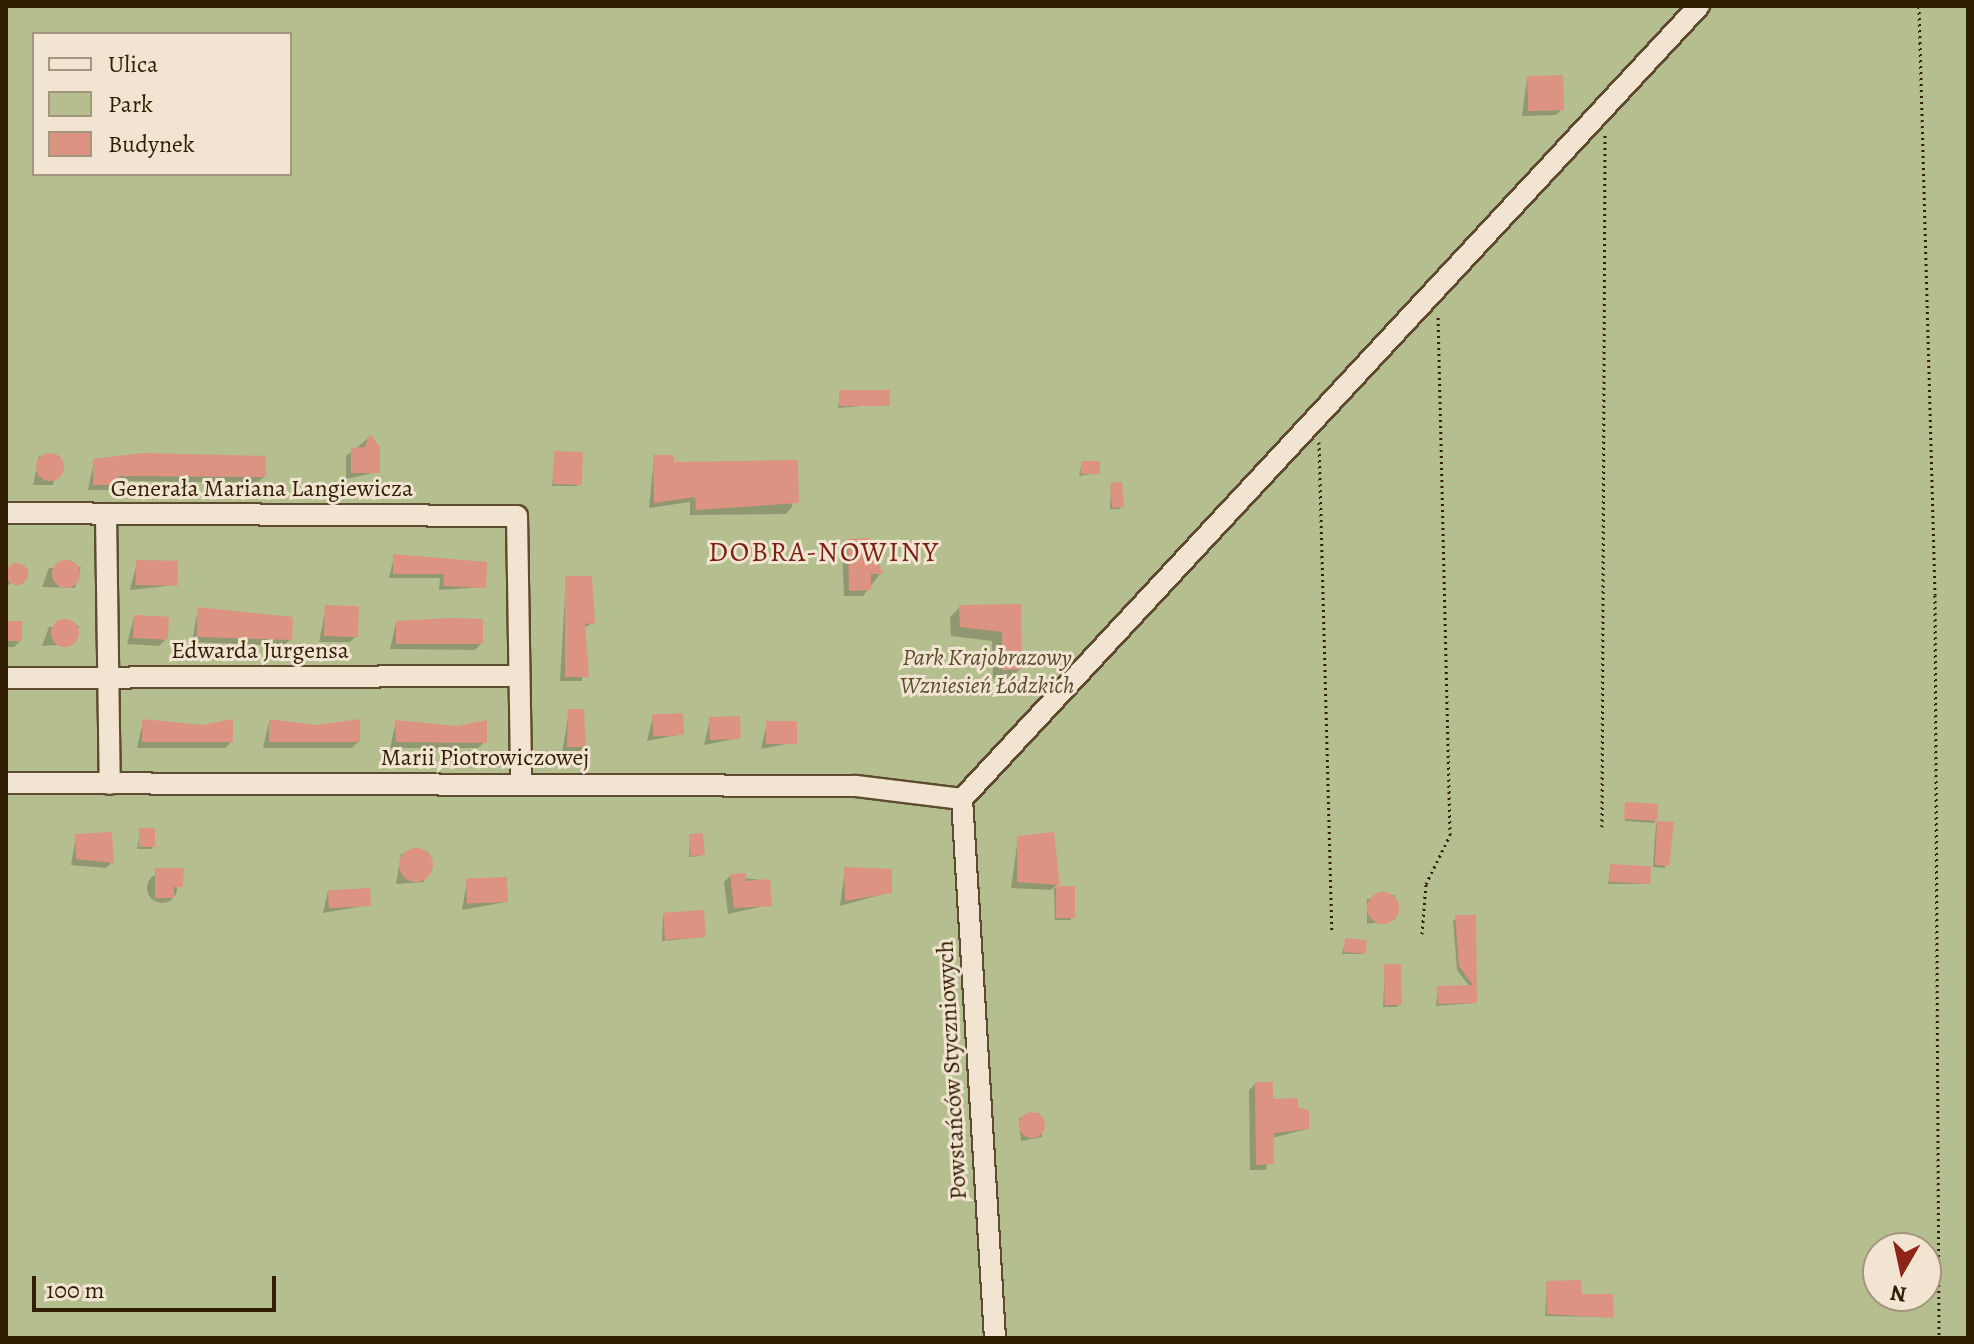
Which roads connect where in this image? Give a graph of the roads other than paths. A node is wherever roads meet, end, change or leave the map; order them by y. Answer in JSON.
{"nodes":[{"id":1,"x":1699,"y":6,"type":"edge"},
{"id":2,"x":6,"y":513,"type":"edge"},
{"id":3,"x":106,"y":514,"type":"junction"},
{"id":4,"x":515,"y":676,"type":"junction"},
{"id":5,"x":6,"y":678,"type":"edge"},
{"id":6,"x":108,"y":680,"type":"junction"},
{"id":7,"x":6,"y":783,"type":"edge"},
{"id":8,"x":110,"y":784,"type":"junction"},
{"id":9,"x":521,"y":784,"type":"junction"},
{"id":10,"x":962,"y":799,"type":"junction"},
{"id":11,"x":995,"y":1338,"type":"edge"}],
"edges":[{"from":1,"to":10,"type":"street"},
{"from":2,"to":3,"type":"street","name":"Generała Mariana Langiewicza"},
{"from":3,"to":4,"type":"street","name":"Generała Mariana Langiewicza"},
{"from":3,"to":6,"type":"street"},
{"from":4,"to":6,"type":"street","name":"Edwarda Jurgensa"},
{"from":4,"to":9,"type":"street"},
{"from":5,"to":6,"type":"street","name":"Edwarda Jurgensa"},
{"from":6,"to":8,"type":"street"},
{"from":7,"to":8,"type":"street","name":"Marii Piotrowiczowej"},
{"from":8,"to":9,"type":"street","name":"Marii Piotrowiczowej"},
{"from":9,"to":10,"type":"street","name":"Marii Piotrowiczowej"},
{"from":10,"to":11,"type":"street","name":"Powstańców Styczniowych"}]}
